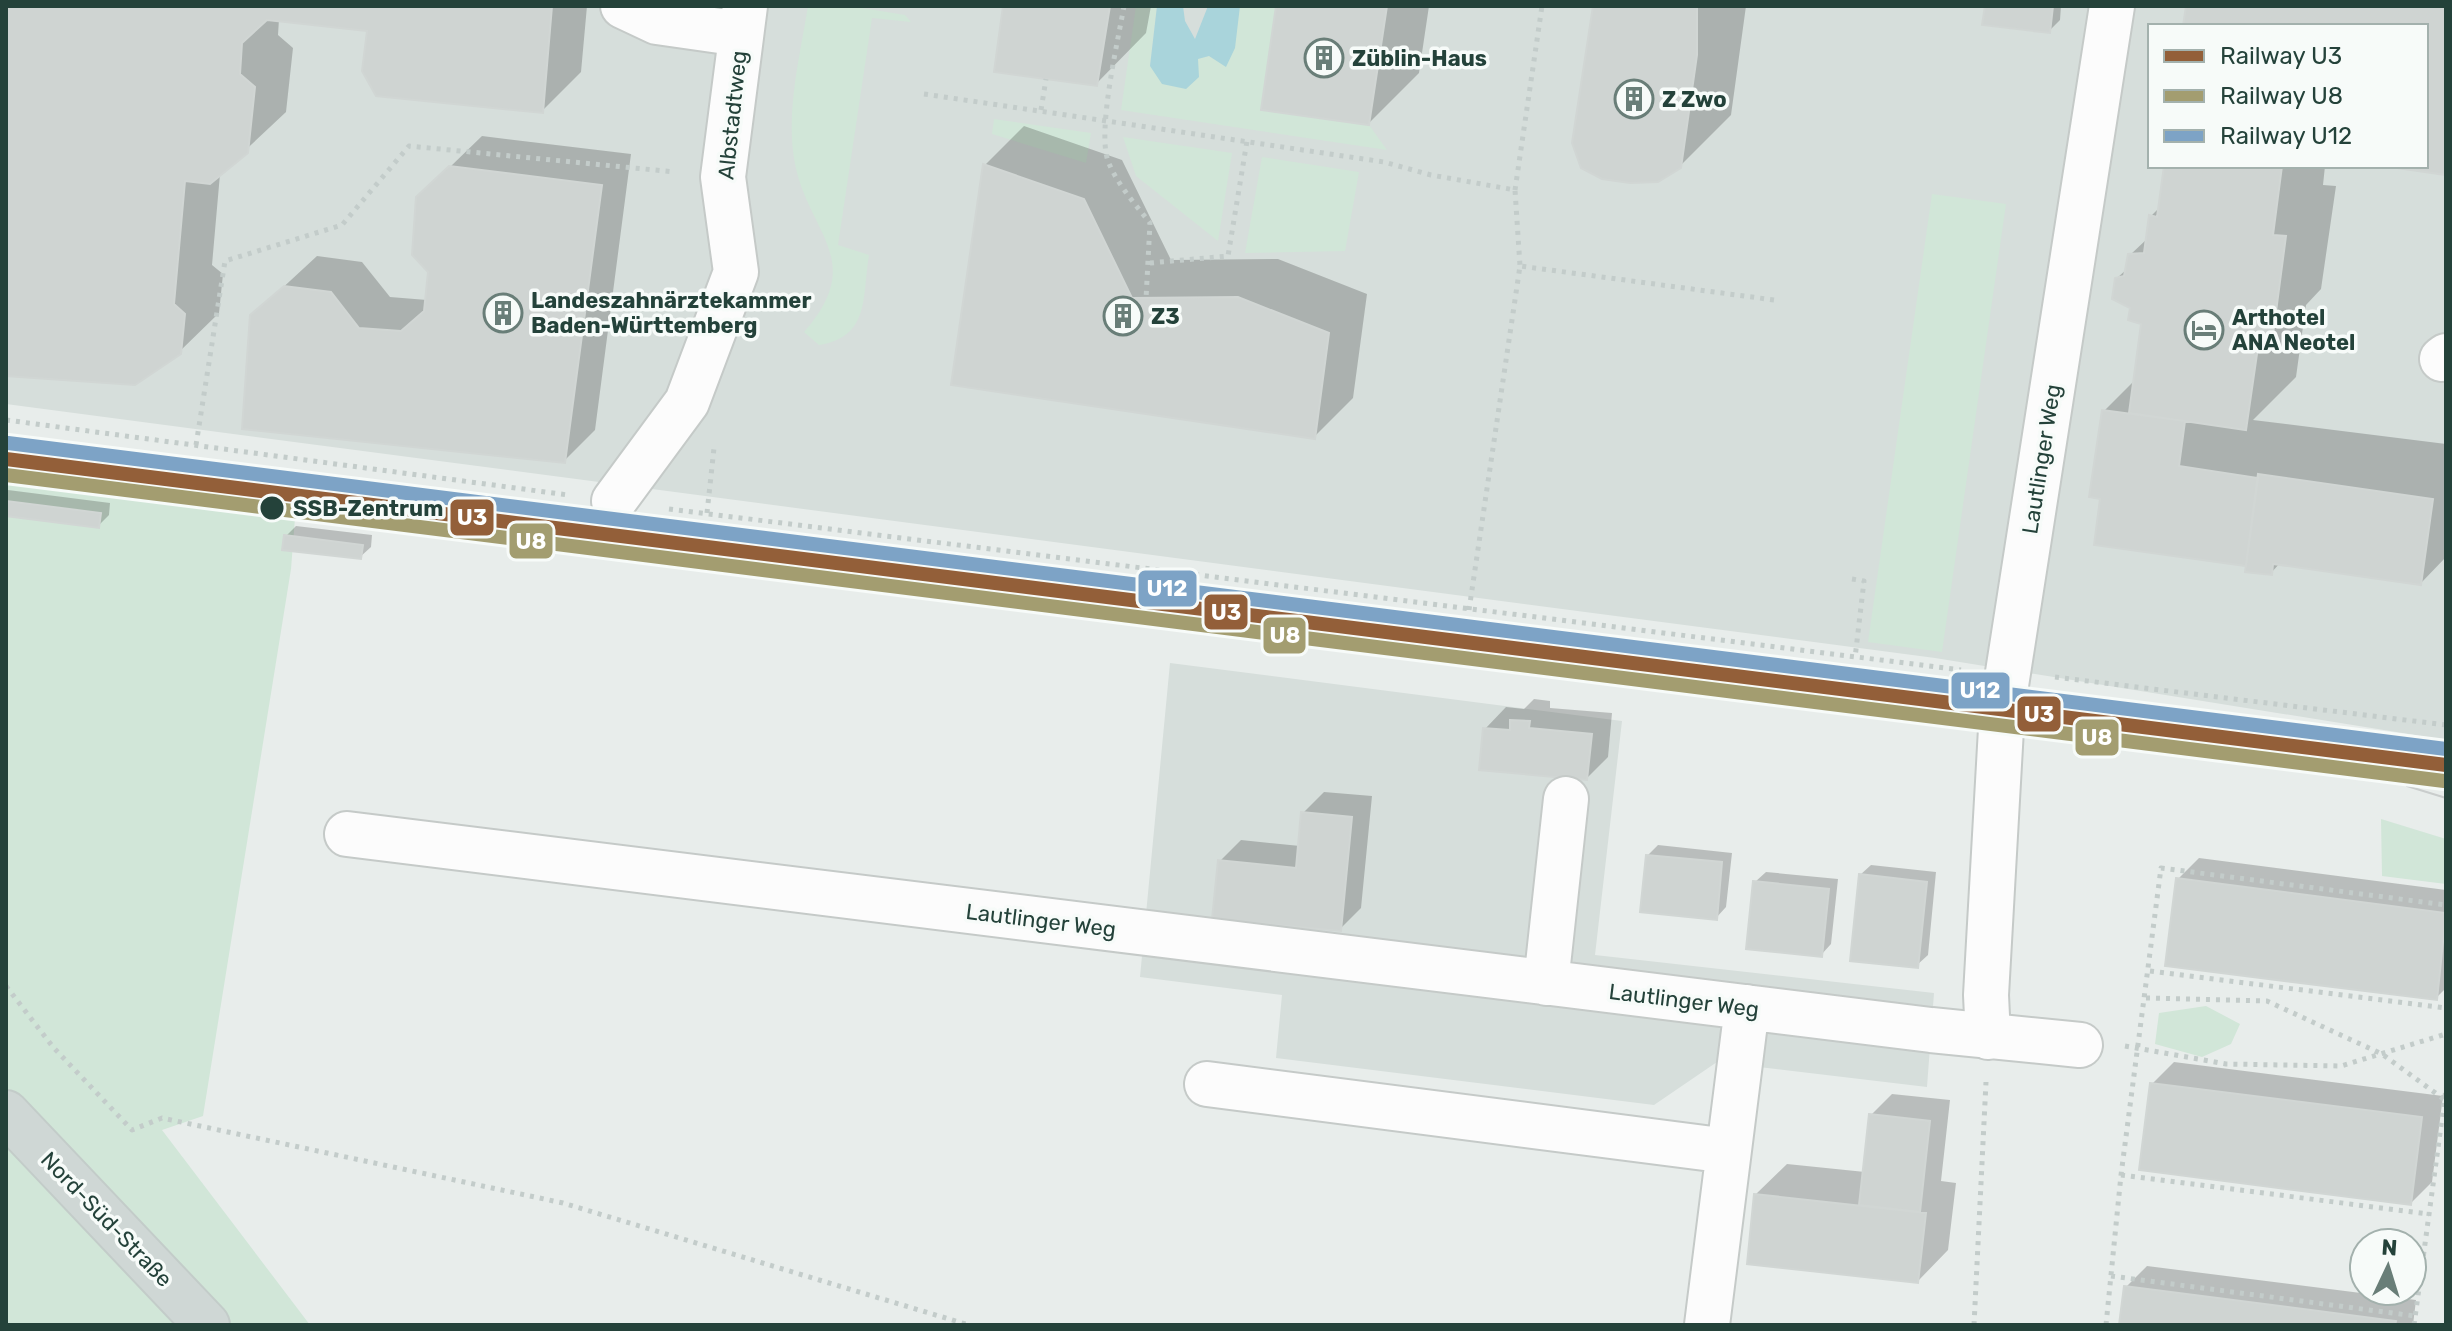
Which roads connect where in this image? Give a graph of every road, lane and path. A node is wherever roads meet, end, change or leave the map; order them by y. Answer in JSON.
{"nodes":[{"id":1,"x":623,"y":6,"type":"edge"},
{"id":2,"x":1124,"y":6,"type":"edge"},
{"id":3,"x":1542,"y":6,"type":"edge"},
{"id":4,"x":2112,"y":6,"type":"edge"},
{"id":5,"x":743,"y":20,"type":"edge"},
{"id":6,"x":1046,"y":79,"type":"dead end"},
{"id":7,"x":924,"y":94,"type":"dead end"},
{"id":8,"x":1041,"y":110,"type":"junction"},
{"id":9,"x":1106,"y":119,"type":"junction"},
{"id":10,"x":1247,"y":141,"type":"junction"},
{"id":11,"x":723,"y":177,"type":"junction"},
{"id":12,"x":1515,"y":190,"type":"junction"},
{"id":13,"x":1150,"y":263,"type":"junction"},
{"id":14,"x":1520,"y":266,"type":"junction"},
{"id":15,"x":1146,"y":299,"type":"dead end"},
{"id":16,"x":1774,"y":300,"type":"dead end"},
{"id":17,"x":6,"y":420,"type":"edge"},
{"id":18,"x":196,"y":445,"type":"junction"},
{"id":19,"x":614,"y":501,"type":"junction"},
{"id":20,"x":1852,"y":579,"type":"dead end"},
{"id":21,"x":1469,"y":610,"type":"junction"},
{"id":22,"x":1855,"y":658,"type":"junction"},
{"id":23,"x":2007,"y":674,"type":"junction"},
{"id":24,"x":2446,"y":725,"type":"edge"},
{"id":25,"x":1566,"y":799,"type":"dead end"},
{"id":26,"x":347,"y":834,"type":"dead end"},
{"id":27,"x":2446,"y":905,"type":"edge"},
{"id":28,"x":2150,"y":971,"type":"junction"},
{"id":29,"x":1546,"y":983,"type":"junction"},
{"id":30,"x":6,"y":986,"type":"edge"},
{"id":31,"x":2146,"y":998,"type":"junction"},
{"id":32,"x":1747,"y":1007,"type":"junction"},
{"id":33,"x":2446,"y":1008,"type":"edge"},
{"id":34,"x":2446,"y":1034,"type":"edge"},
{"id":35,"x":1988,"y":1037,"type":"junction"},
{"id":36,"x":2080,"y":1045,"type":"joint"},
{"id":37,"x":2137,"y":1046,"type":"junction"},
{"id":38,"x":2382,"y":1054,"type":"junction"},
{"id":39,"x":1207,"y":1084,"type":"dead end"},
{"id":40,"x":2446,"y":1089,"type":"edge"},
{"id":41,"x":2445,"y":1100,"type":"edge"},
{"id":42,"x":6,"y":1113,"type":"edge"},
{"id":43,"x":1728,"y":1151,"type":"junction"},
{"id":44,"x":2121,"y":1175,"type":"junction"},
{"id":45,"x":2429,"y":1214,"type":"junction"},
{"id":46,"x":2111,"y":1276,"type":"junction"},
{"id":47,"x":2415,"y":1316,"type":"junction"},
{"id":48,"x":207,"y":1325,"type":"edge"},
{"id":49,"x":969,"y":1325,"type":"edge"},
{"id":50,"x":1707,"y":1325,"type":"edge"},
{"id":51,"x":1974,"y":1325,"type":"edge"},
{"id":52,"x":2106,"y":1325,"type":"edge"},
{"id":53,"x":2414,"y":1325,"type":"edge"}],
"edges":[{"from":1,"to":5,"type":"street"},
{"from":2,"to":9,"type":"path"},
{"from":3,"to":12,"type":"path"},
{"from":4,"to":23,"type":"street","name":"Lautlinger Weg"},
{"from":5,"to":11,"type":"street","name":"Albstadtweg"},
{"from":6,"to":8,"type":"path"},
{"from":7,"to":8,"type":"path"},
{"from":8,"to":9,"type":"path"},
{"from":9,"to":10,"type":"path"},
{"from":9,"to":13,"type":"path"},
{"from":10,"to":12,"type":"path"},
{"from":10,"to":13,"type":"path"},
{"from":11,"to":18,"type":"path"},
{"from":11,"to":19,"type":"street","name":"Albstadtweg"},
{"from":12,"to":14,"type":"path"},
{"from":13,"to":15,"type":"path"},
{"from":14,"to":16,"type":"path"},
{"from":14,"to":21,"type":"path"},
{"from":17,"to":18,"type":"path"},
{"from":18,"to":19,"type":"path"},
{"from":19,"to":21,"type":"path"},
{"from":20,"to":22,"type":"path"},
{"from":21,"to":22,"type":"path"},
{"from":22,"to":23,"type":"path"},
{"from":23,"to":24,"type":"path"},
{"from":23,"to":35,"type":"street","name":"Lautlinger Weg"},
{"from":25,"to":29,"type":"street"},
{"from":26,"to":29,"type":"street","name":"Lautlinger Weg"},
{"from":27,"to":28,"type":"path"},
{"from":28,"to":31,"type":"path"},
{"from":28,"to":33,"type":"path"},
{"from":29,"to":32,"type":"street","name":"Lautlinger Weg"},
{"from":30,"to":49,"type":"path"},
{"from":31,"to":37,"type":"path"},
{"from":31,"to":38,"type":"path"},
{"from":32,"to":35,"type":"street","name":"Lautlinger Weg"},
{"from":32,"to":43,"type":"street"},
{"from":34,"to":38,"type":"path"},
{"from":35,"to":36,"type":"street"},
{"from":35,"to":51,"type":"path"},
{"from":36,"to":37,"type":"path"},
{"from":37,"to":38,"type":"path"},
{"from":37,"to":44,"type":"path"},
{"from":38,"to":41,"type":"path"},
{"from":39,"to":43,"type":"street"},
{"from":40,"to":41,"type":"path"},
{"from":41,"to":45,"type":"path"},
{"from":42,"to":48,"type":"main road","name":"Nord-Süd-Straße"},
{"from":43,"to":50,"type":"street"},
{"from":44,"to":45,"type":"path"},
{"from":44,"to":46,"type":"path"},
{"from":45,"to":47,"type":"path"},
{"from":46,"to":47,"type":"path"},
{"from":46,"to":52,"type":"path"},
{"from":47,"to":53,"type":"path"}]}
